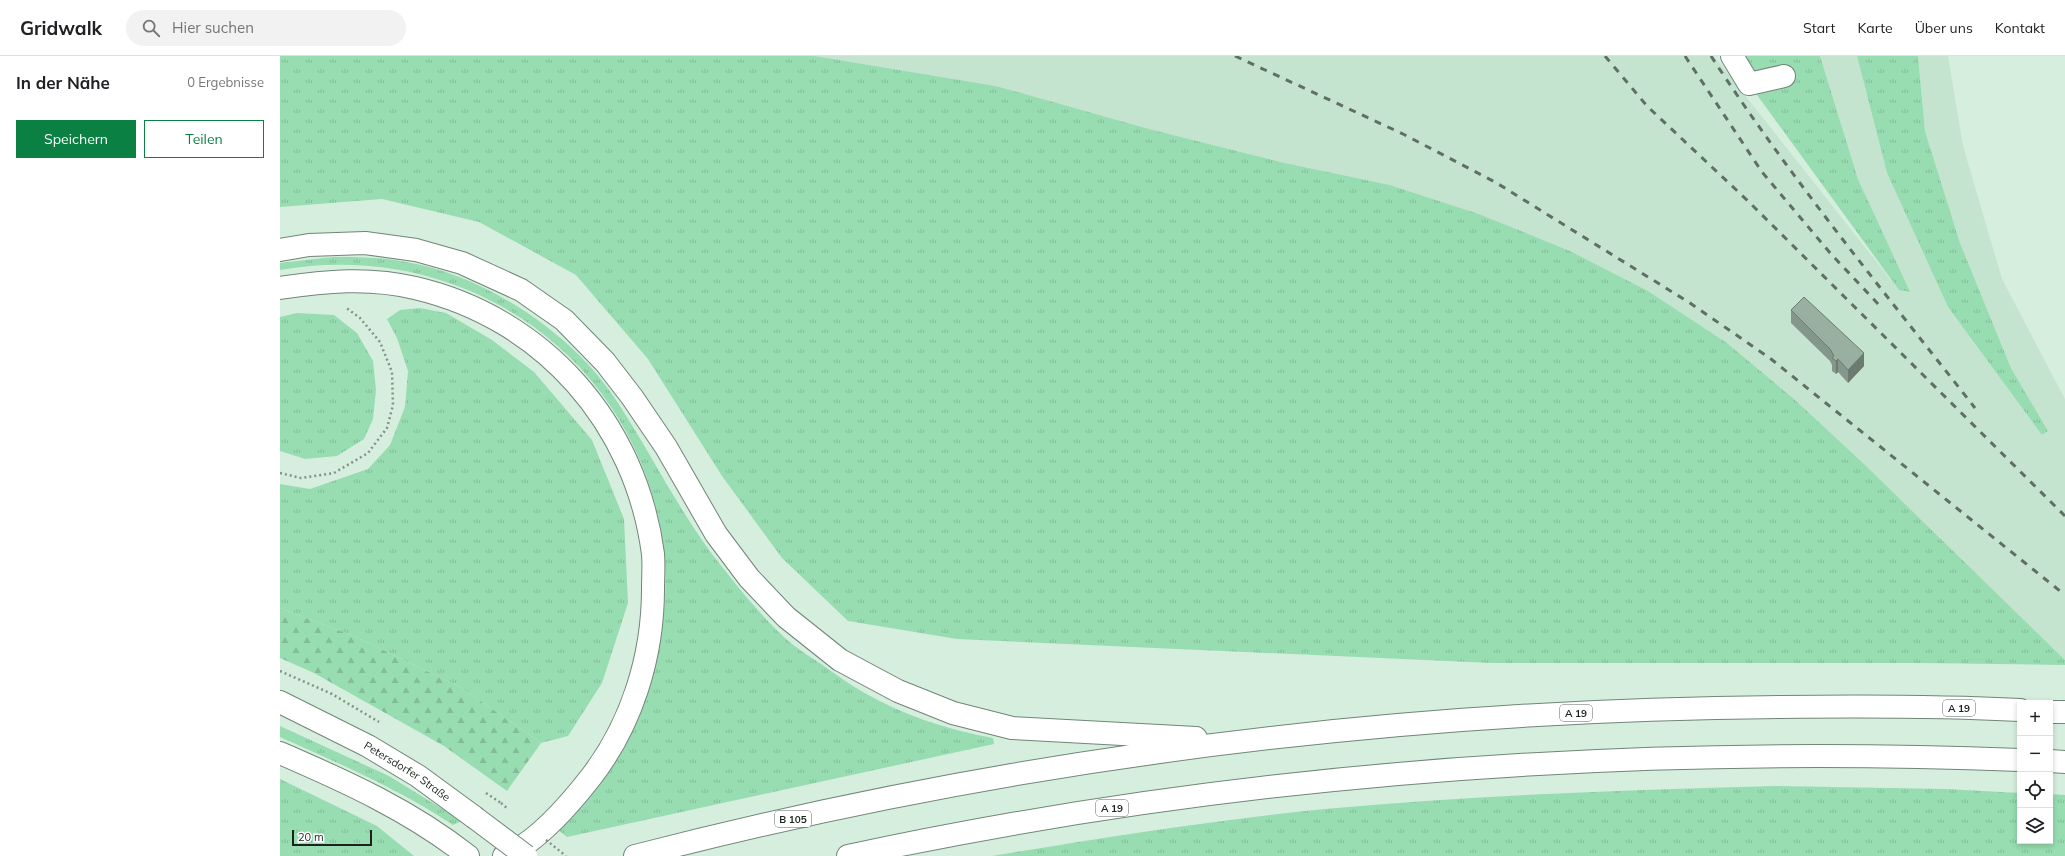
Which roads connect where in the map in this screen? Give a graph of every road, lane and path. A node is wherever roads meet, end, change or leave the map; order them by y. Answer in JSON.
{"nodes":[{"id":1,"x":1732,"y":56,"type":"edge"},
{"id":2,"x":1784,"y":76,"type":"dead end"},
{"id":3,"x":280,"y":250,"type":"edge"},
{"id":4,"x":280,"y":288,"type":"edge"},
{"id":5,"x":340,"y":304,"type":"dead end"},
{"id":6,"x":280,"y":473,"type":"edge"},
{"id":7,"x":280,"y":702,"type":"edge"},
{"id":8,"x":2016,"y":710,"type":"edge"},
{"id":9,"x":2053,"y":712,"type":"edge"},
{"id":10,"x":2065,"y":712,"type":"edge"},
{"id":11,"x":1247,"y":741,"type":"junction"},
{"id":12,"x":280,"y":754,"type":"edge"},
{"id":13,"x":2017,"y":760,"type":"edge"},
{"id":14,"x":2053,"y":761,"type":"edge"},
{"id":15,"x":2065,"y":762,"type":"edge"},
{"id":16,"x":468,"y":856,"type":"edge"},
{"id":17,"x":504,"y":856,"type":"edge"},
{"id":18,"x":526,"y":856,"type":"edge"},
{"id":19,"x":635,"y":856,"type":"edge"},
{"id":20,"x":848,"y":856,"type":"edge"}],
"edges":[{"from":1,"to":2,"type":"main road"},
{"from":3,"to":11,"type":"main road"},
{"from":4,"to":17,"type":"main road"},
{"from":5,"to":6,"type":"path"},
{"from":7,"to":18,"type":"main road","name":"Petersdorfer Straße","bridge":true},
{"from":8,"to":11,"type":"main road","number":"A 19"},
{"from":9,"to":10,"type":"main road"},
{"from":11,"to":19,"type":"main road","number":"B 105"},
{"from":12,"to":16,"type":"main road"},
{"from":13,"to":20,"type":"main road","number":"A 19"},
{"from":14,"to":15,"type":"main road"}]}
